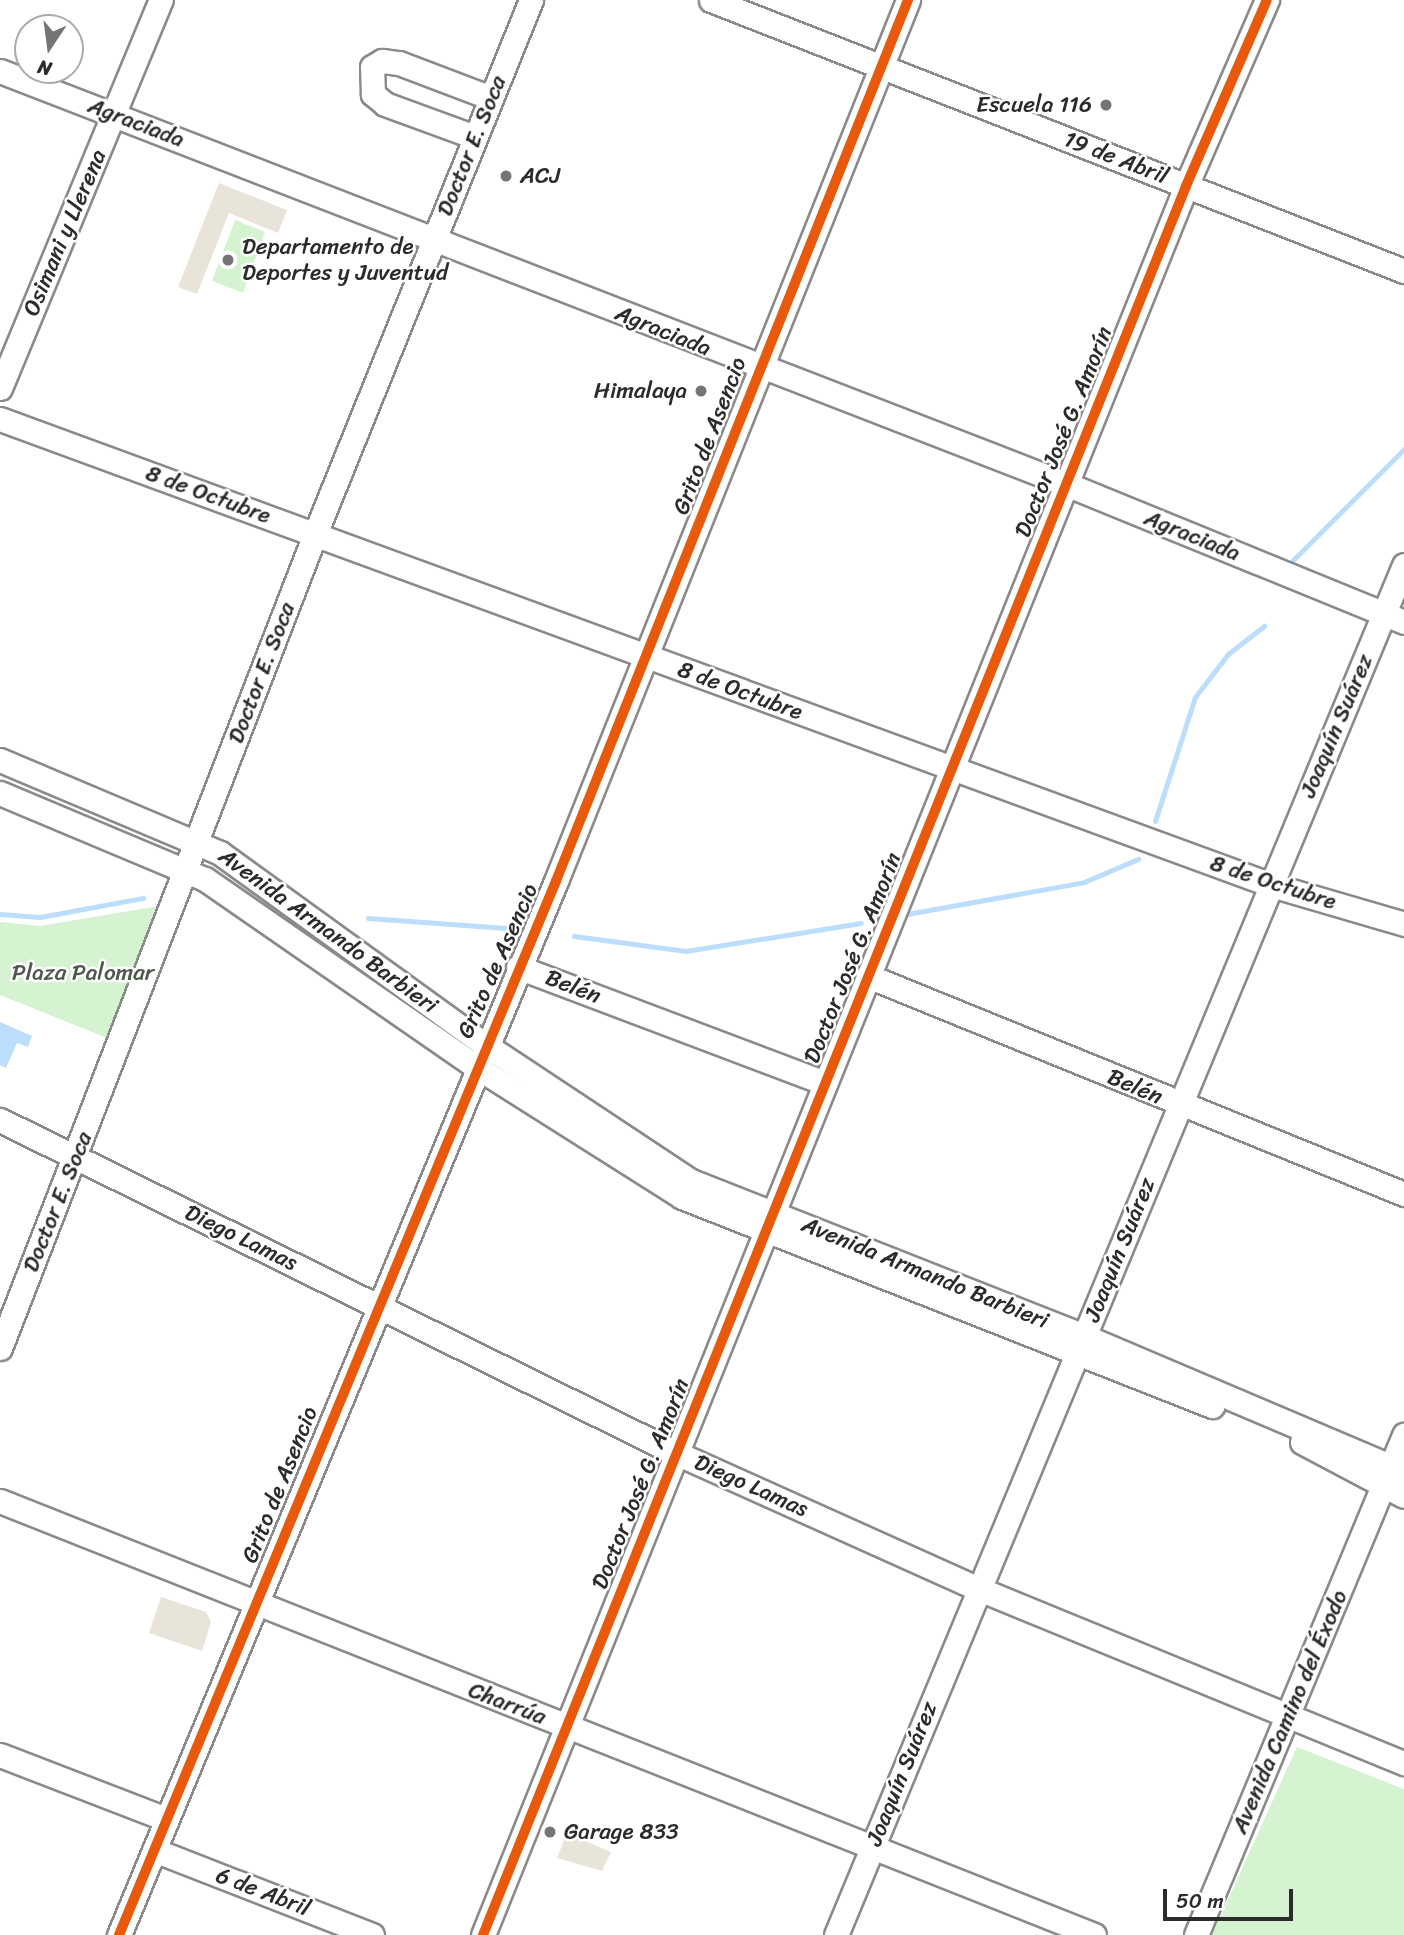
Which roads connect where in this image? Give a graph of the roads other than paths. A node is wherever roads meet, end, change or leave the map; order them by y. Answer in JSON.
{"nodes":[{"id":1,"x":161,"y":0,"type":"edge"},
{"id":2,"x":531,"y":0,"type":"edge"},
{"id":3,"x":711,"y":0,"type":"edge"},
{"id":4,"x":908,"y":0,"type":"edge"},
{"id":5,"x":1268,"y":0,"type":"edge"},
{"id":6,"x":881,"y":67,"type":"junction"},
{"id":7,"x":0,"y":71,"type":"edge"},
{"id":8,"x":491,"y":97,"type":"junction"},
{"id":9,"x":114,"y":114,"type":"junction"},
{"id":10,"x":475,"y":138,"type":"junction"},
{"id":11,"x":1186,"y":186,"type":"junction"},
{"id":12,"x":434,"y":240,"type":"junction"},
{"id":13,"x":1404,"y":271,"type":"edge"},
{"id":14,"x":758,"y":369,"type":"junction"},
{"id":15,"x":0,"y":388,"type":"edge"},
{"id":16,"x":0,"y":419,"type":"edge"},
{"id":17,"x":1066,"y":484,"type":"junction"},
{"id":18,"x":315,"y":534,"type":"junction"},
{"id":19,"x":1404,"y":565,"type":"edge"},
{"id":20,"x":1394,"y":618,"type":"edge"},
{"id":21,"x":646,"y":657,"type":"junction"},
{"id":22,"x":0,"y":761,"type":"edge"},
{"id":23,"x":952,"y":769,"type":"junction"},
{"id":24,"x":0,"y":793,"type":"edge"},
{"id":25,"x":199,"y":841,"type":"junction"},
{"id":26,"x":188,"y":869,"type":"junction"},
{"id":27,"x":1271,"y":885,"type":"junction"},
{"id":28,"x":1404,"y":924,"type":"edge"},
{"id":29,"x":518,"y":967,"type":"junction"},
{"id":30,"x":868,"y":976,"type":"junction"},
{"id":31,"x":484,"y":1044,"type":"junction"},
{"id":32,"x":475,"y":1066,"type":"junction"},
{"id":33,"x":825,"y":1083,"type":"junction"},
{"id":34,"x":1179,"y":1106,"type":"junction"},
{"id":35,"x":0,"y":1120,"type":"edge"},
{"id":36,"x":76,"y":1156,"type":"junction"},
{"id":37,"x":1404,"y":1194,"type":"edge"},
{"id":38,"x":769,"y":1222,"type":"junction"},
{"id":39,"x":376,"y":1305,"type":"junction"},
{"id":40,"x":1080,"y":1344,"type":"junction"},
{"id":41,"x":0,"y":1348,"type":"edge"},
{"id":42,"x":1404,"y":1435,"type":"edge"},
{"id":43,"x":676,"y":1453,"type":"junction"},
{"id":44,"x":1396,"y":1481,"type":"edge"},
{"id":45,"x":0,"y":1501,"type":"edge"},
{"id":46,"x":979,"y":1589,"type":"junction"},
{"id":47,"x":253,"y":1605,"type":"junction"},
{"id":48,"x":1289,"y":1716,"type":"junction"},
{"id":49,"x":566,"y":1727,"type":"junction"},
{"id":50,"x":0,"y":1755,"type":"edge"},
{"id":51,"x":1404,"y":1763,"type":"edge"},
{"id":52,"x":166,"y":1819,"type":"junction"},
{"id":53,"x":154,"y":1850,"type":"junction"},
{"id":54,"x":871,"y":1850,"type":"junction"},
{"id":55,"x":119,"y":1935,"type":"edge"},
{"id":56,"x":372,"y":1935,"type":"edge"},
{"id":57,"x":482,"y":1935,"type":"edge"},
{"id":58,"x":836,"y":1935,"type":"edge"},
{"id":59,"x":1094,"y":1935,"type":"edge"},
{"id":60,"x":1196,"y":1935,"type":"edge"}],
"edges":[{"from":1,"to":9,"type":"street","name":"Osimani y Llerena"},
{"from":2,"to":8,"type":"street","name":"Doctor E. Soca"},
{"from":3,"to":6,"type":"street","name":"19 de Abril"},
{"from":4,"to":6,"type":"street","name":"Grito de Asencio"},
{"from":5,"to":11,"type":"street","name":"Doctor José G. Amorín"},
{"from":6,"to":11,"type":"street","name":"19 de Abril"},
{"from":6,"to":14,"type":"street","name":"Grito de Asencio"},
{"from":7,"to":9,"type":"street","name":"Agraciada"},
{"from":8,"to":10,"type":"street","name":"Doctor E. Soca"},
{"from":8,"to":10,"type":"street"},
{"from":9,"to":12,"type":"street","name":"Agraciada"},
{"from":9,"to":15,"type":"street","name":"Osimani y Llerena"},
{"from":10,"to":12,"type":"street","name":"Doctor E. Soca"},
{"from":11,"to":13,"type":"street","name":"19 de Abril"},
{"from":11,"to":17,"type":"street","name":"Doctor José G. Amorín"},
{"from":12,"to":14,"type":"street","name":"Agraciada"},
{"from":12,"to":18,"type":"street","name":"Doctor E. Soca"},
{"from":14,"to":17,"type":"street","name":"Agraciada"},
{"from":14,"to":21,"type":"street","name":"Grito de Asencio"},
{"from":16,"to":18,"type":"street","name":"8 de Octubre"},
{"from":17,"to":20,"type":"street","name":"Agraciada"},
{"from":17,"to":23,"type":"street","name":"Doctor José G. Amorín"},
{"from":18,"to":21,"type":"street","name":"8 de Octubre"},
{"from":18,"to":25,"type":"street","name":"Doctor E. Soca"},
{"from":19,"to":20,"type":"street","name":"Joaquín Suárez"},
{"from":20,"to":27,"type":"street","name":"Joaquín Suárez"},
{"from":21,"to":23,"type":"street","name":"8 de Octubre"},
{"from":21,"to":29,"type":"street","name":"Grito de Asencio"},
{"from":22,"to":25,"type":"street","name":"Avenida Armando Barbieri"},
{"from":23,"to":27,"type":"street","name":"8 de Octubre"},
{"from":23,"to":30,"type":"street","name":"Doctor José G. Amorín"},
{"from":24,"to":26,"type":"street","name":"Avenida Armando Barbieri"},
{"from":25,"to":26,"type":"street","name":"Doctor E. Soca"},
{"from":25,"to":31,"type":"street","name":"Avenida Armando Barbieri"},
{"from":26,"to":32,"type":"street","name":"Avenida Armando Barbieri"},
{"from":26,"to":36,"type":"street","name":"Doctor E. Soca"},
{"from":27,"to":28,"type":"street","name":"8 de Octubre"},
{"from":27,"to":34,"type":"street","name":"Joaquín Suárez"},
{"from":29,"to":31,"type":"street","name":"Grito de Asencio"},
{"from":29,"to":33,"type":"street","name":"Belén"},
{"from":30,"to":33,"type":"street","name":"Doctor José G. Amorín"},
{"from":30,"to":34,"type":"street","name":"Belén"},
{"from":31,"to":32,"type":"street","name":"Grito de Asencio"},
{"from":31,"to":38,"type":"street","name":"Avenida Armando Barbieri"},
{"from":32,"to":38,"type":"street","name":"Avenida Armando Barbieri"},
{"from":32,"to":39,"type":"street","name":"Grito de Asencio"},
{"from":33,"to":38,"type":"street","name":"Doctor José G. Amorín"},
{"from":34,"to":37,"type":"street","name":"Belén"},
{"from":34,"to":40,"type":"street","name":"Joaquín Suárez"},
{"from":35,"to":36,"type":"street","name":"Diego Lamas"},
{"from":36,"to":39,"type":"street","name":"Diego Lamas"},
{"from":36,"to":41,"type":"street","name":"Doctor E. Soca"},
{"from":38,"to":40,"type":"street","name":"Avenida Armando Barbieri"},
{"from":38,"to":43,"type":"street","name":"Doctor José G. Amorín"},
{"from":39,"to":43,"type":"street","name":"Diego Lamas"},
{"from":39,"to":47,"type":"street","name":"Grito de Asencio"},
{"from":40,"to":44,"type":"street","name":"Avenida Armando Barbieri"},
{"from":40,"to":46,"type":"street","name":"Joaquín Suárez"},
{"from":42,"to":44,"type":"street","name":"Avenida Camino del Éxodo"},
{"from":43,"to":46,"type":"street","name":"Diego Lamas"},
{"from":43,"to":49,"type":"street","name":"Doctor José G. Amorín"},
{"from":44,"to":48,"type":"street","name":"Avenida Camino del Éxodo"},
{"from":45,"to":47,"type":"street","name":"Charrúa"},
{"from":46,"to":48,"type":"street","name":"Diego Lamas"},
{"from":46,"to":54,"type":"street","name":"Joaquín Suárez"},
{"from":47,"to":49,"type":"street","name":"Charrúa"},
{"from":47,"to":52,"type":"street","name":"Grito de Asencio"},
{"from":48,"to":51,"type":"street","name":"Diego Lamas"},
{"from":48,"to":60,"type":"street","name":"Avenida Camino del Éxodo"},
{"from":49,"to":54,"type":"street","name":"Charrúa"},
{"from":49,"to":57,"type":"street","name":"Doctor José G. Amorín"},
{"from":50,"to":52,"type":"street"},
{"from":52,"to":53,"type":"street","name":"Grito de Asencio"},
{"from":53,"to":55,"type":"street","name":"Grito de Asencio"},
{"from":53,"to":56,"type":"street","name":"6 de Abril"},
{"from":54,"to":58,"type":"street","name":"Joaquín Suárez"},
{"from":54,"to":59,"type":"street","name":"Charrúa"}]}
